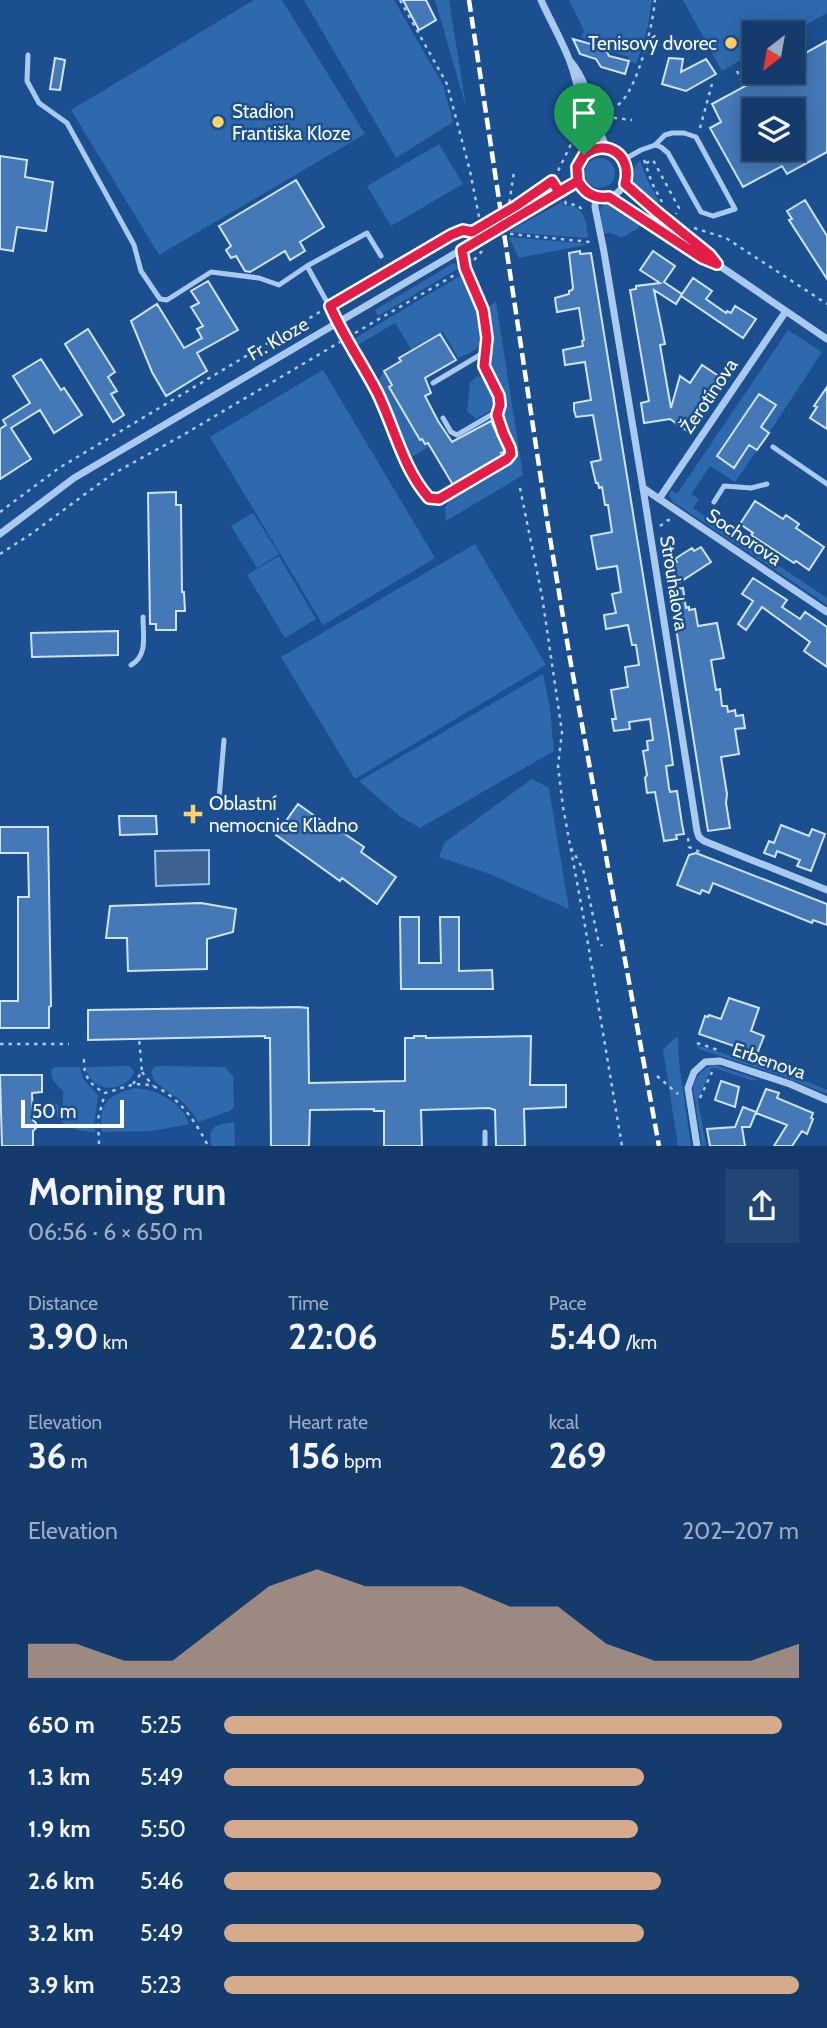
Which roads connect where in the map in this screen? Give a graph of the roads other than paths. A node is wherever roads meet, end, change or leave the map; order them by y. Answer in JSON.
{"nodes":[{"id":1,"x":541,"y":0,"type":"edge"},
{"id":2,"x":28,"y":55,"type":"dead end"},
{"id":3,"x":569,"y":60,"type":"junction"},
{"id":4,"x":655,"y":145,"type":"junction"},
{"id":5,"x":607,"y":148,"type":"junction"},
{"id":6,"x":584,"y":155,"type":"junction"},
{"id":7,"x":623,"y":160,"type":"junction"},
{"id":8,"x":578,"y":181,"type":"junction"},
{"id":9,"x":625,"y":184,"type":"junction"},
{"id":10,"x":596,"y":197,"type":"junction"},
{"id":11,"x":609,"y":197,"type":"junction"},
{"id":12,"x":462,"y":250,"type":"junction"},
{"id":13,"x":381,"y":256,"type":"dead end"},
{"id":14,"x":717,"y":264,"type":"junction"},
{"id":15,"x":307,"y":266,"type":"junction"},
{"id":16,"x":786,"y":311,"type":"junction"},
{"id":17,"x":337,"y":323,"type":"junction"},
{"id":18,"x":827,"y":339,"type":"edge"},
{"id":19,"x":485,"y":352,"type":"junction"},
{"id":20,"x":433,"y":383,"type":"dead end"},
{"id":21,"x":498,"y":411,"type":"junction"},
{"id":22,"x":443,"y":418,"type":"dead end"},
{"id":23,"x":773,"y":447,"type":"dead end"},
{"id":24,"x":767,"y":484,"type":"dead end"},
{"id":25,"x":827,"y":484,"type":"edge"},
{"id":26,"x":643,"y":488,"type":"junction"},
{"id":27,"x":659,"y":499,"type":"junction"},
{"id":28,"x":714,"y":502,"type":"dead end"},
{"id":29,"x":0,"y":534,"type":"edge"},
{"id":30,"x":827,"y":612,"type":"edge"},
{"id":31,"x":143,"y":617,"type":"dead end"},
{"id":32,"x":131,"y":665,"type":"dead end"},
{"id":33,"x":224,"y":740,"type":"dead end"},
{"id":34,"x":219,"y":799,"type":"dead end"},
{"id":35,"x":827,"y":890,"type":"edge"},
{"id":36,"x":827,"y":1100,"type":"edge"},
{"id":37,"x":485,"y":1132,"type":"dead end"},
{"id":38,"x":485,"y":1146,"type":"edge"},
{"id":39,"x":697,"y":1146,"type":"edge"}],
"edges":[{"from":1,"to":3,"type":"street"},
{"from":2,"to":15,"type":"lane"},
{"from":3,"to":5,"type":"street"},
{"from":3,"to":6,"type":"street"},
{"from":4,"to":4,"type":"lane"},
{"from":4,"to":7,"type":"lane"},
{"from":5,"to":6,"type":"street"},
{"from":5,"to":7,"type":"street"},
{"from":6,"to":8,"type":"street"},
{"from":7,"to":9,"type":"street"},
{"from":8,"to":10,"type":"street"},
{"from":8,"to":12,"type":"street","name":"Fr. Kloze"},
{"from":9,"to":11,"type":"street"},
{"from":9,"to":14,"type":"street"},
{"from":10,"to":11,"type":"street"},
{"from":10,"to":26,"type":"street","name":"Strouhalova"},
{"from":11,"to":14,"type":"street"},
{"from":12,"to":17,"type":"street","name":"Fr. Kloze"},
{"from":12,"to":19,"type":"lane"},
{"from":13,"to":15,"type":"lane"},
{"from":14,"to":16,"type":"street"},
{"from":15,"to":17,"type":"lane"},
{"from":16,"to":18,"type":"street"},
{"from":16,"to":27,"type":"street","name":"Žerotínova"},
{"from":17,"to":21,"type":"lane"},
{"from":17,"to":29,"type":"street","name":"Fr. Kloze"},
{"from":19,"to":20,"type":"lane"},
{"from":19,"to":21,"type":"lane"},
{"from":21,"to":22,"type":"lane"},
{"from":23,"to":25,"type":"lane"},
{"from":24,"to":28,"type":"lane"},
{"from":26,"to":27,"type":"street","name":"Sochorova"},
{"from":26,"to":35,"type":"street","name":"Strouhalova"},
{"from":27,"to":30,"type":"street","name":"Sochorova"},
{"from":31,"to":32,"type":"lane"},
{"from":33,"to":34,"type":"lane"},
{"from":36,"to":39,"type":"street","name":"Erbenova"},
{"from":37,"to":38,"type":"lane"}]}
